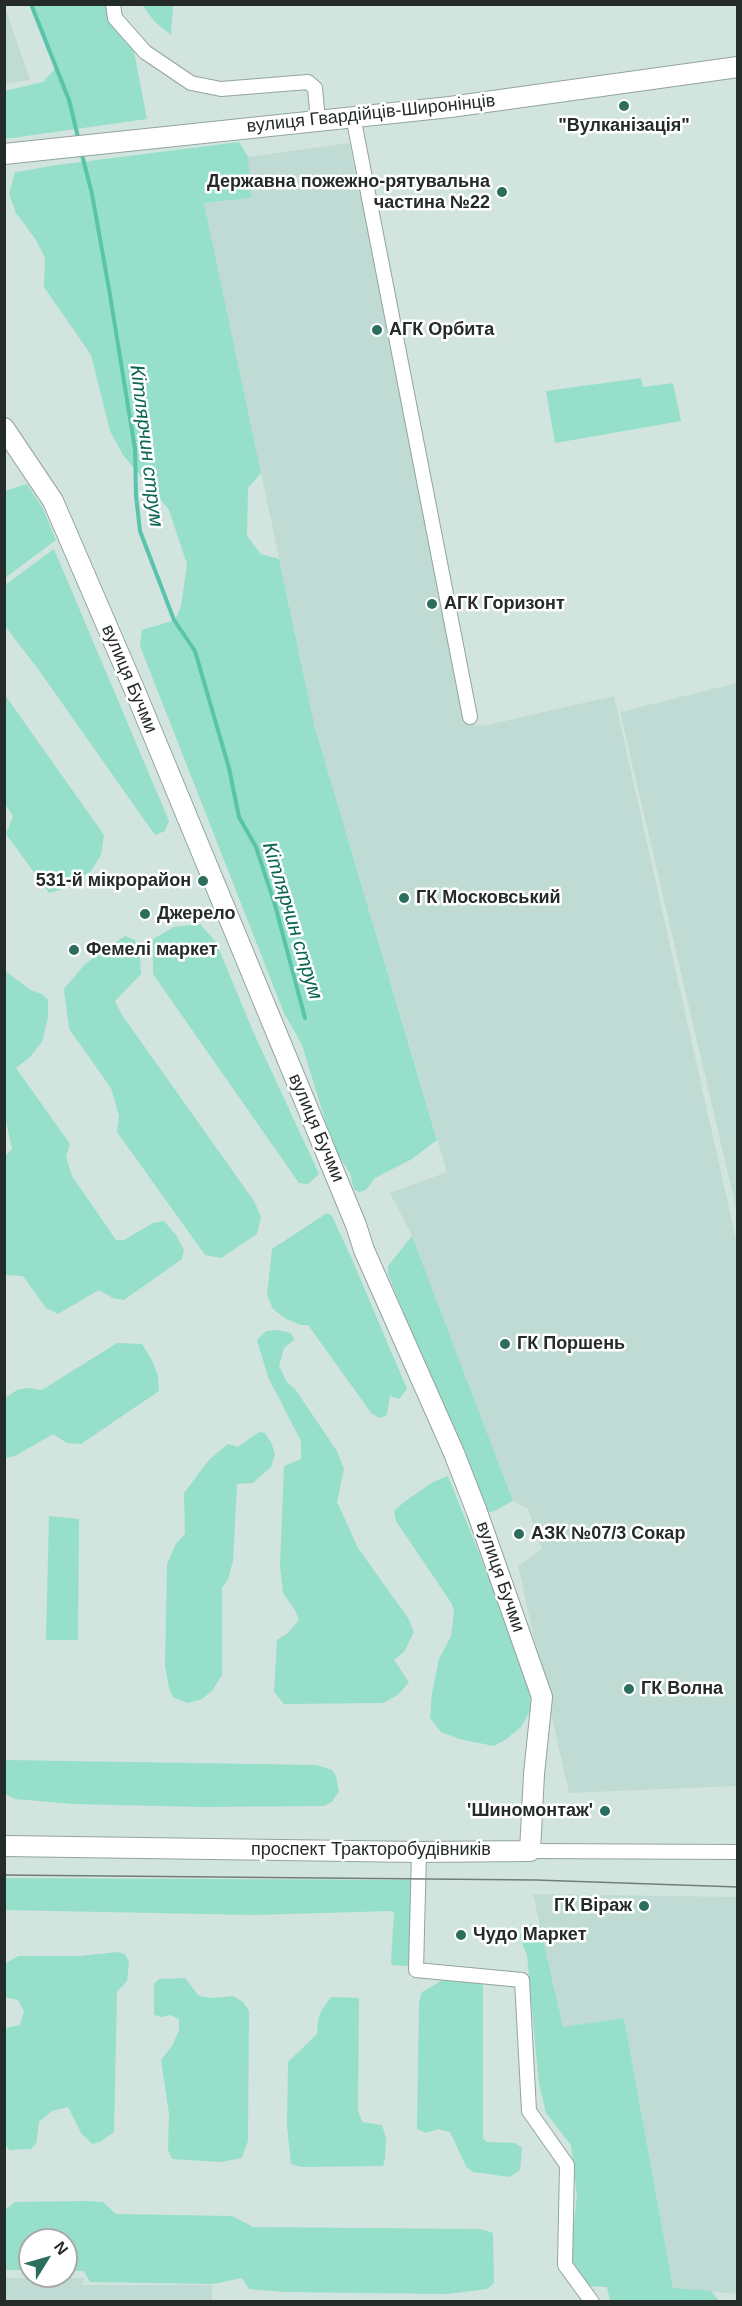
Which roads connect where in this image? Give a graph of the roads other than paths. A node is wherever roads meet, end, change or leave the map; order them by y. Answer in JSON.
{"nodes":[{"id":1,"x":113,"y":4,"type":"edge"},
{"id":2,"x":738,"y":67,"type":"edge"},
{"id":3,"x":353,"y":116,"type":"junction"},
{"id":4,"x":318,"y":121,"type":"junction"},
{"id":5,"x":4,"y":154,"type":"edge"},
{"id":6,"x":4,"y":428,"type":"edge"},
{"id":7,"x":470,"y":717,"type":"dead end"},
{"id":8,"x":4,"y":1846,"type":"edge"},
{"id":9,"x":530,"y":1851,"type":"junction"},
{"id":10,"x":419,"y":1852,"type":"junction"},
{"id":11,"x":738,"y":1852,"type":"edge"},
{"id":12,"x":592,"y":2301,"type":"edge"}],
"edges":[{"from":1,"to":4,"type":"street"},
{"from":2,"to":3,"type":"street","name":"вулиця Гвардійців-Широнінців"},
{"from":3,"to":4,"type":"street","name":"вулиця Гвардійців-Широнінців"},
{"from":3,"to":7,"type":"street"},
{"from":4,"to":5,"type":"street","name":"вулиця Гвардійців-Широнінців"},
{"from":6,"to":9,"type":"street","name":"вулиця Бучми"},
{"from":8,"to":10,"type":"street","name":"проспект Тракторобудівників"},
{"from":9,"to":10,"type":"street","name":"проспект Тракторобудівників"},
{"from":9,"to":11,"type":"street","name":"проспект Тракторобудівників"},
{"from":10,"to":12,"type":"street"}]}
